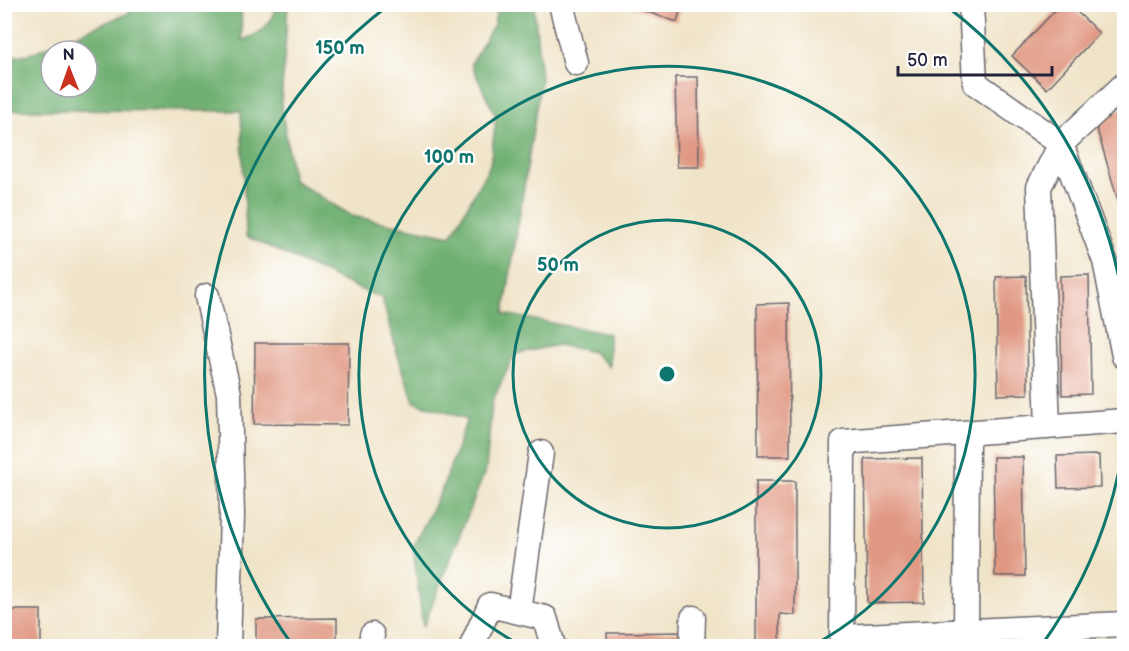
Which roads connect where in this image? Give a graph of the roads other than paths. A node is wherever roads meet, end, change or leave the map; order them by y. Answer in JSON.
{"nodes":[{"id":1,"x":561,"y":4,"type":"edge"},
{"id":2,"x":970,"y":4,"type":"edge"},
{"id":3,"x":576,"y":63,"type":"dead end"},
{"id":4,"x":1125,"y":85,"type":"edge"},
{"id":5,"x":1060,"y":144,"type":"junction"},
{"id":6,"x":207,"y":296,"type":"dead end"},
{"id":7,"x":1125,"y":356,"type":"edge"},
{"id":8,"x":1125,"y":421,"type":"edge"},
{"id":9,"x":1048,"y":427,"type":"junction"},
{"id":10,"x":967,"y":433,"type":"junction"},
{"id":11,"x":541,"y":453,"type":"dead end"},
{"id":12,"x":519,"y":612,"type":"junction"},
{"id":13,"x":693,"y":618,"type":"dead end"},
{"id":14,"x":1111,"y":632,"type":"edge"},
{"id":15,"x":967,"y":639,"type":"edge"},
{"id":16,"x":228,"y":646,"type":"edge"},
{"id":17,"x":472,"y":646,"type":"edge"},
{"id":18,"x":553,"y":646,"type":"edge"},
{"id":19,"x":692,"y":646,"type":"edge"}],
"edges":[{"from":1,"to":3,"type":"lane"},
{"from":2,"to":5,"type":"lane"},
{"from":4,"to":5,"type":"lane"},
{"from":5,"to":7,"type":"lane"},
{"from":5,"to":9,"type":"lane"},
{"from":6,"to":16,"type":"lane"},
{"from":8,"to":9,"type":"lane"},
{"from":9,"to":10,"type":"lane"},
{"from":10,"to":15,"type":"lane"},
{"from":10,"to":15,"type":"lane"},
{"from":11,"to":12,"type":"lane"},
{"from":12,"to":17,"type":"lane"},
{"from":12,"to":18,"type":"lane"},
{"from":13,"to":19,"type":"lane"},
{"from":14,"to":15,"type":"lane"}]}
